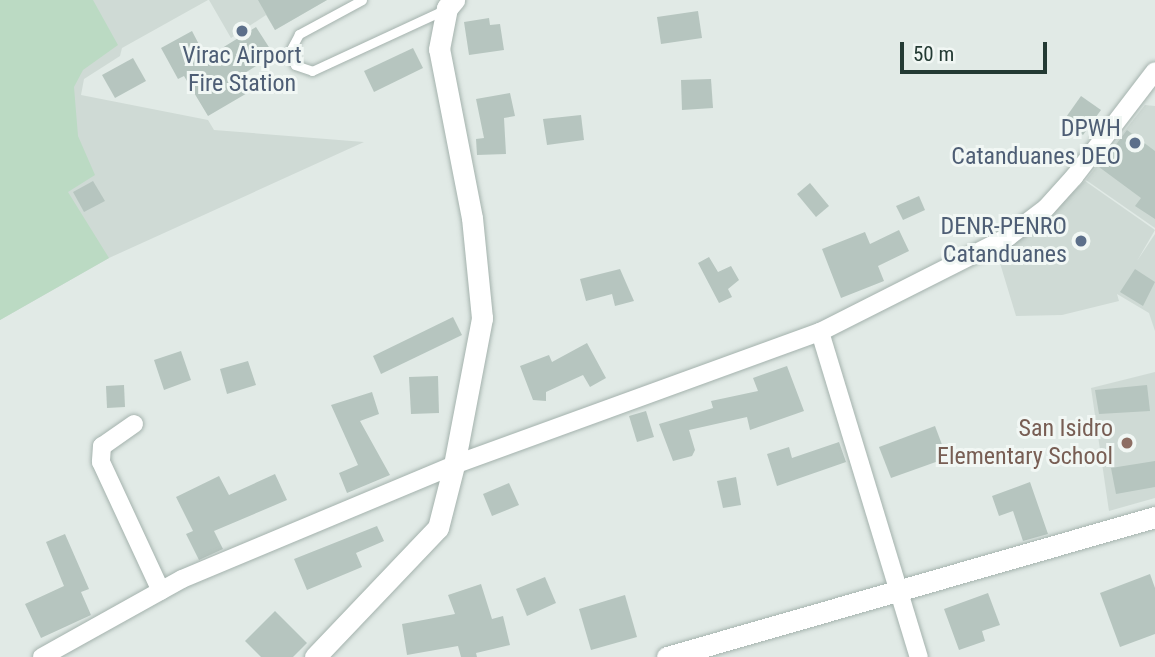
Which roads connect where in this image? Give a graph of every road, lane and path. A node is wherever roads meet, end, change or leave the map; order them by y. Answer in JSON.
{"nodes":[{"id":1,"x":362,"y":0,"type":"edge"},
{"id":2,"x":451,"y":4,"type":"edge"},
{"id":3,"x":1155,"y":71,"type":"edge"},
{"id":4,"x":1147,"y":93,"type":"edge"},
{"id":5,"x":820,"y":332,"type":"junction"},
{"id":6,"x":134,"y":425,"type":"dead end"},
{"id":7,"x":454,"y":465,"type":"junction"},
{"id":8,"x":1155,"y":517,"type":"edge"},
{"id":9,"x":161,"y":591,"type":"junction"},
{"id":10,"x":899,"y":594,"type":"junction"},
{"id":11,"x":42,"y":657,"type":"edge"},
{"id":12,"x":315,"y":657,"type":"edge"},
{"id":13,"x":667,"y":657,"type":"edge"},
{"id":14,"x":919,"y":657,"type":"edge"}],
"edges":[{"from":1,"to":2,"type":"lane"},
{"from":2,"to":7,"type":"street"},
{"from":3,"to":4,"type":"street"},
{"from":4,"to":5,"type":"street"},
{"from":5,"to":7,"type":"street"},
{"from":5,"to":10,"type":"street"},
{"from":6,"to":9,"type":"street"},
{"from":7,"to":9,"type":"street"},
{"from":7,"to":12,"type":"street"},
{"from":8,"to":10,"type":"street"},
{"from":9,"to":11,"type":"street"},
{"from":10,"to":13,"type":"street"},
{"from":10,"to":14,"type":"street"}]}
